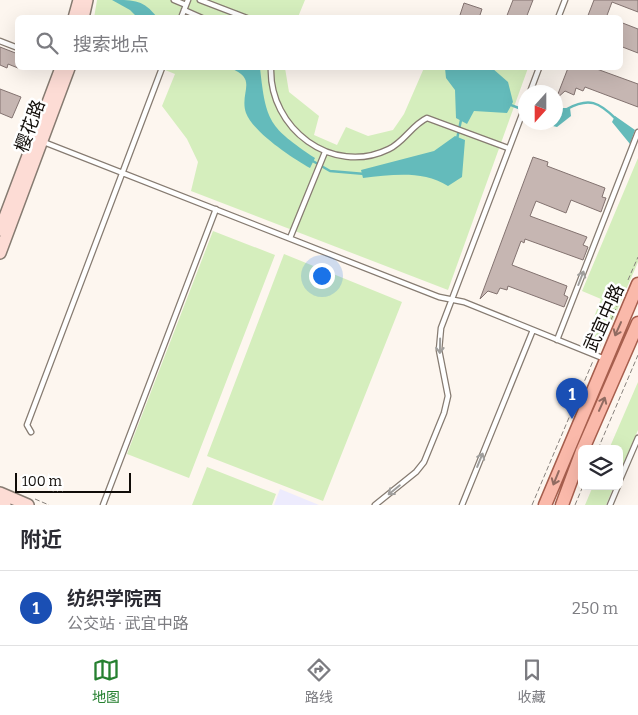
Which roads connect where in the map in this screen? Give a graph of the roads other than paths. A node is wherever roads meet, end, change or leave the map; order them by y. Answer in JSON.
{"nodes":[{"id":1,"x":78,"y":0,"type":"edge"},
{"id":2,"x":87,"y":0,"type":"edge"},
{"id":3,"x":174,"y":0,"type":"edge"},
{"id":4,"x":200,"y":0,"type":"edge"},
{"id":5,"x":565,"y":0,"type":"edge"},
{"id":6,"x":187,"y":2,"type":"edge"},
{"id":7,"x":184,"y":10,"type":"junction"},
{"id":8,"x":75,"y":15,"type":"edge"},
{"id":9,"x":84,"y":15,"type":"edge"},
{"id":10,"x":182,"y":15,"type":"edge"},
{"id":11,"x":195,"y":15,"type":"edge"},
{"id":12,"x":239,"y":15,"type":"edge"},
{"id":13,"x":559,"y":15,"type":"edge"},
{"id":14,"x":0,"y":41,"type":"edge"},
{"id":15,"x":15,"y":47,"type":"edge"},
{"id":16,"x":60,"y":70,"type":"edge"},
{"id":17,"x":68,"y":70,"type":"edge"},
{"id":18,"x":161,"y":70,"type":"edge"},
{"id":19,"x":271,"y":70,"type":"edge"},
{"id":20,"x":538,"y":70,"type":"edge"},
{"id":21,"x":533,"y":85,"type":"edge"},
{"id":22,"x":518,"y":122,"type":"edge"},
{"id":23,"x":638,"y":132,"type":"edge"},
{"id":24,"x":39,"y":140,"type":"junction"},
{"id":25,"x":508,"y":148,"type":"junction"},
{"id":26,"x":325,"y":152,"type":"junction"},
{"id":27,"x":122,"y":172,"type":"junction"},
{"id":28,"x":216,"y":209,"type":"junction"},
{"id":29,"x":0,"y":230,"type":"edge"},
{"id":30,"x":290,"y":238,"type":"junction"},
{"id":31,"x":0,"y":253,"type":"edge"},
{"id":32,"x":632,"y":284,"type":"edge"},
{"id":33,"x":451,"y":299,"type":"junction"},
{"id":34,"x":637,"y":326,"type":"edge"},
{"id":35,"x":533,"y":330,"type":"junction"},
{"id":36,"x":557,"y":340,"type":"junction"},
{"id":37,"x":600,"y":357,"type":"junction"},
{"id":38,"x":31,"y":432,"type":"dead end"},
{"id":39,"x":638,"y":438,"type":"edge"},
{"id":40,"x":584,"y":445,"type":"edge"},
{"id":41,"x":578,"y":461,"type":"edge"},
{"id":42,"x":623,"y":473,"type":"edge"},
{"id":43,"x":616,"y":490,"type":"edge"},
{"id":44,"x":0,"y":493,"type":"edge"},
{"id":45,"x":0,"y":503,"type":"edge"},
{"id":46,"x":5,"y":505,"type":"edge"},
{"id":47,"x":28,"y":505,"type":"edge"},
{"id":48,"x":103,"y":505,"type":"edge"},
{"id":49,"x":375,"y":505,"type":"edge"},
{"id":50,"x":462,"y":505,"type":"edge"},
{"id":51,"x":545,"y":505,"type":"edge"},
{"id":52,"x":562,"y":505,"type":"edge"},
{"id":53,"x":610,"y":505,"type":"edge"}],
"edges":[{"from":1,"to":8,"type":"street"},
{"from":2,"to":9,"type":"street"},
{"from":3,"to":6,"type":"lane"},
{"from":4,"to":12,"type":"lane"},
{"from":5,"to":13,"type":"lane"},
{"from":6,"to":7,"type":"lane"},
{"from":7,"to":10,"type":"lane"},
{"from":7,"to":11,"type":"lane"},
{"from":14,"to":15,"type":"lane"},
{"from":16,"to":24,"type":"street","name":"樱花路"},
{"from":17,"to":24,"type":"street","name":"樱花路"},
{"from":18,"to":27,"type":"lane"},
{"from":19,"to":26,"type":"lane"},
{"from":20,"to":21,"type":"lane"},
{"from":22,"to":25,"type":"lane"},
{"from":36,"to":23,"type":"lane","one_way":true},
{"from":24,"to":27,"type":"lane"},
{"from":24,"to":29,"type":"street","name":"樱花路"},
{"from":24,"to":31,"type":"street","name":"樱花路"},
{"from":25,"to":26,"type":"lane"},
{"from":25,"to":33,"type":"lane"},
{"from":26,"to":30,"type":"lane"},
{"from":27,"to":28,"type":"lane"},
{"from":27,"to":38,"type":"lane"},
{"from":28,"to":30,"type":"lane"},
{"from":28,"to":48,"type":"lane"},
{"from":30,"to":33,"type":"lane"},
{"from":32,"to":37,"type":"main road","name":"武宜中路","one_way":true},
{"from":33,"to":35,"type":"lane"},
{"from":33,"to":49,"type":"lane","one_way":true},
{"from":40,"to":34,"type":"main road","name":"武宜中路","one_way":true},
{"from":35,"to":36,"type":"lane"},
{"from":50,"to":35,"type":"lane","one_way":true},
{"from":36,"to":37,"type":"lane"},
{"from":37,"to":51,"type":"main road","name":"武宜中路","one_way":true},
{"from":39,"to":42,"type":"lane"},
{"from":41,"to":52,"type":"main road","name":"武宜中路"},
{"from":43,"to":53,"type":"lane"},
{"from":44,"to":47,"type":"street"},
{"from":45,"to":46,"type":"street"}]}
